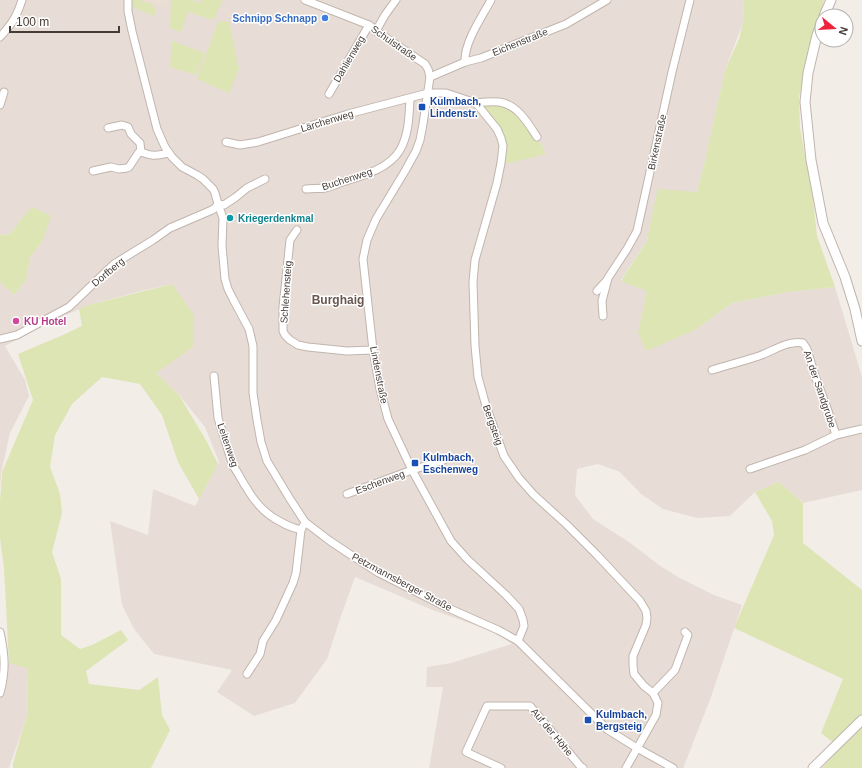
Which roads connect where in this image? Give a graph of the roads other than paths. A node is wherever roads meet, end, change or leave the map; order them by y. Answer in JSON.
{"nodes":[{"id":1,"x":22,"y":0,"type":"edge"},
{"id":2,"x":128,"y":0,"type":"edge"},
{"id":3,"x":305,"y":0,"type":"edge"},
{"id":4,"x":396,"y":0,"type":"edge"},
{"id":5,"x":491,"y":0,"type":"edge"},
{"id":6,"x":607,"y":0,"type":"edge"},
{"id":7,"x":690,"y":0,"type":"edge"},
{"id":8,"x":369,"y":25,"type":"junction"},
{"id":9,"x":376,"y":31,"type":"junction"},
{"id":10,"x":0,"y":37,"type":"edge"},
{"id":11,"x":814,"y":47,"type":"edge"},
{"id":12,"x":465,"y":62,"type":"junction"},
{"id":13,"x":430,"y":77,"type":"junction"},
{"id":14,"x":4,"y":92,"type":"dead end"},
{"id":15,"x":428,"y":93,"type":"junction"},
{"id":16,"x":329,"y":94,"type":"dead end"},
{"id":17,"x":410,"y":99,"type":"junction"},
{"id":18,"x":476,"y":103,"type":"junction"},
{"id":19,"x":0,"y":105,"type":"edge"},
{"id":20,"x":108,"y":128,"type":"dead end"},
{"id":21,"x":537,"y":137,"type":"dead end"},
{"id":22,"x":226,"y":142,"type":"dead end"},
{"id":23,"x":141,"y":152,"type":"junction"},
{"id":24,"x":169,"y":153,"type":"junction"},
{"id":25,"x":93,"y":171,"type":"dead end"},
{"id":26,"x":265,"y":179,"type":"dead end"},
{"id":27,"x":306,"y":189,"type":"dead end"},
{"id":28,"x":218,"y":204,"type":"junction"},
{"id":29,"x":297,"y":230,"type":"dead end"},
{"id":30,"x":608,"y":278,"type":"junction"},
{"id":31,"x":597,"y":291,"type":"dead end"},
{"id":32,"x":604,"y":316,"type":"dead end"},
{"id":33,"x":0,"y":339,"type":"edge"},
{"id":34,"x":862,"y":341,"type":"edge"},
{"id":35,"x":373,"y":350,"type":"junction"},
{"id":36,"x":712,"y":370,"type":"dead end"},
{"id":37,"x":214,"y":376,"type":"dead end"},
{"id":38,"x":862,"y":429,"type":"edge"},
{"id":39,"x":836,"y":435,"type":"junction"},
{"id":40,"x":444,"y":460,"type":"dead end"},
{"id":41,"x":750,"y":469,"type":"dead end"},
{"id":42,"x":412,"y":470,"type":"junction"},
{"id":43,"x":347,"y":494,"type":"dead end"},
{"id":44,"x":305,"y":522,"type":"junction"},
{"id":45,"x":301,"y":530,"type":"junction"},
{"id":46,"x":0,"y":632,"type":"edge"},
{"id":47,"x":685,"y":632,"type":"dead end"},
{"id":48,"x":518,"y":641,"type":"junction"},
{"id":49,"x":248,"y":674,"type":"dead end"},
{"id":50,"x":0,"y":693,"type":"edge"},
{"id":51,"x":653,"y":693,"type":"junction"},
{"id":52,"x":862,"y":720,"type":"edge"},
{"id":53,"x":637,"y":748,"type":"junction"},
{"id":54,"x":501,"y":768,"type":"edge"},
{"id":55,"x":582,"y":768,"type":"edge"},
{"id":56,"x":626,"y":768,"type":"edge"},
{"id":57,"x":673,"y":768,"type":"edge"},
{"id":58,"x":813,"y":768,"type":"edge"}],
"edges":[{"from":1,"to":10,"type":"street"},
{"from":2,"to":24,"type":"street","name":"Petzmannsberger Straße"},
{"from":3,"to":8,"type":"street","name":"Schulstraße"},
{"from":4,"to":9,"type":"street"},
{"from":5,"to":12,"type":"street"},
{"from":6,"to":12,"type":"street","name":"Eichenstraße"},
{"from":7,"to":30,"type":"street","name":"Birkenstraße"},
{"from":8,"to":9,"type":"street","name":"Schulstraße"},
{"from":8,"to":16,"type":"street","name":"Dahlienweg"},
{"from":9,"to":13,"type":"street","name":"Schulstraße"},
{"from":11,"to":34,"type":"street"},
{"from":12,"to":13,"type":"street","name":"Eichenstraße"},
{"from":13,"to":15,"type":"street","name":"Lindenstraße"},
{"from":14,"to":19,"type":"street"},
{"from":15,"to":17,"type":"street","name":"Lärchenweg"},
{"from":15,"to":18,"type":"street"},
{"from":15,"to":35,"type":"street","name":"Lindenstraße"},
{"from":17,"to":22,"type":"street","name":"Lärchenweg"},
{"from":17,"to":27,"type":"street","name":"Buchenweg"},
{"from":18,"to":21,"type":"street"},
{"from":18,"to":51,"type":"street","name":"Bergsteig"},
{"from":20,"to":23,"type":"street"},
{"from":23,"to":24,"type":"street"},
{"from":23,"to":25,"type":"street"},
{"from":24,"to":28,"type":"street","name":"Petzmannsberger Straße"},
{"from":26,"to":28,"type":"street","name":"Dorfberg"},
{"from":28,"to":33,"type":"street","name":"Dorfberg"},
{"from":28,"to":44,"type":"street","name":"Petzmannsberger Straße"},
{"from":29,"to":35,"type":"street","name":"Schlehensteig"},
{"from":30,"to":31,"type":"street","name":"Birkenstraße"},
{"from":30,"to":32,"type":"street","name":"Birkenstraße"},
{"from":35,"to":42,"type":"street","name":"Lindenstraße"},
{"from":36,"to":39,"type":"street","name":"An der Sandgrube"},
{"from":37,"to":45,"type":"street","name":"Leitenweg"},
{"from":38,"to":39,"type":"street","name":"An der Sandgrube"},
{"from":39,"to":41,"type":"street","name":"An der Sandgrube"},
{"from":40,"to":42,"type":"street","name":"Eschenweg"},
{"from":42,"to":43,"type":"street","name":"Eschenweg"},
{"from":42,"to":48,"type":"street","name":"Lindenstraße"},
{"from":44,"to":45,"type":"street"},
{"from":44,"to":48,"type":"street","name":"Petzmannsberger Straße"},
{"from":45,"to":49,"type":"street"},
{"from":46,"to":50,"type":"street"},
{"from":47,"to":51,"type":"street"},
{"from":48,"to":53,"type":"street","name":"Petzmannsberger Straße"},
{"from":51,"to":53,"type":"street"},
{"from":52,"to":58,"type":"street"},
{"from":53,"to":56,"type":"street"},
{"from":53,"to":57,"type":"street","name":"Petzmannsberger Straße"},
{"from":54,"to":55,"type":"street","name":"Auf der Höhe"}]}
